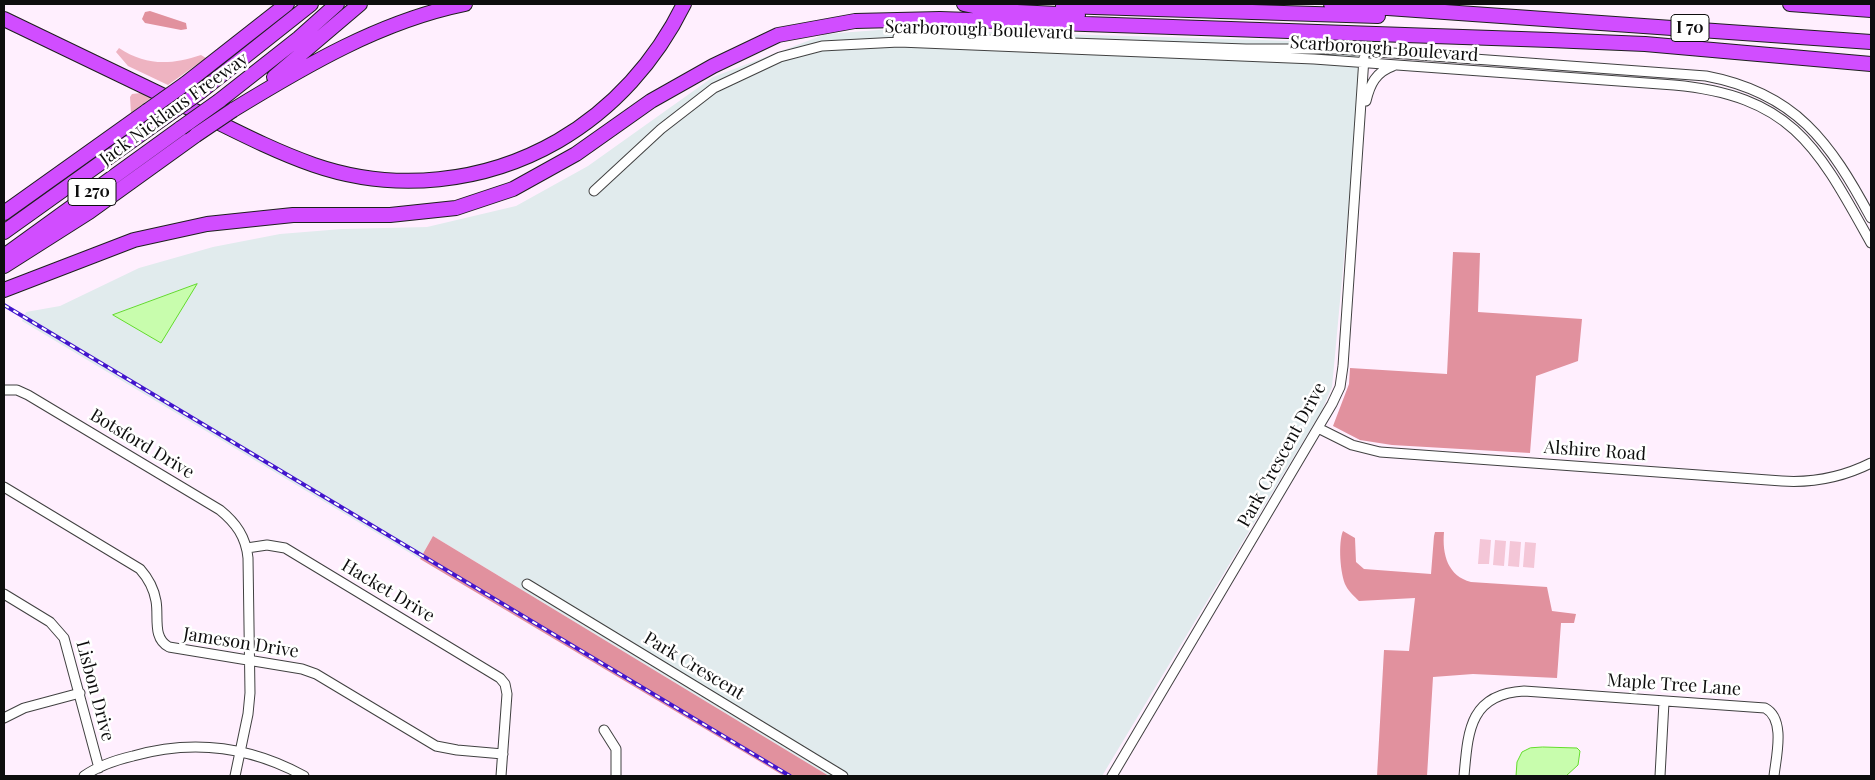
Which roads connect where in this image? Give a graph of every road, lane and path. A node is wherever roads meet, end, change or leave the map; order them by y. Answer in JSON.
{"nodes":[{"id":1,"x":287,"y":4,"type":"edge"},
{"id":2,"x":311,"y":4,"type":"edge"},
{"id":3,"x":338,"y":4,"type":"edge"},
{"id":4,"x":360,"y":4,"type":"edge"},
{"id":5,"x":465,"y":4,"type":"edge"},
{"id":6,"x":684,"y":4,"type":"edge"},
{"id":7,"x":964,"y":4,"type":"edge"},
{"id":8,"x":1019,"y":4,"type":"edge"},
{"id":9,"x":1331,"y":4,"type":"edge"},
{"id":10,"x":1790,"y":4,"type":"edge"},
{"id":11,"x":1871,"y":10,"type":"edge"},
{"id":12,"x":1441,"y":11,"type":"junction"},
{"id":13,"x":4,"y":18,"type":"edge"},
{"id":14,"x":1392,"y":35,"type":"junction"},
{"id":15,"x":1871,"y":42,"type":"edge"},
{"id":16,"x":822,"y":46,"type":"junction"},
{"id":17,"x":1365,"y":51,"type":"junction"},
{"id":18,"x":1364,"y":63,"type":"junction"},
{"id":19,"x":1871,"y":64,"type":"edge"},
{"id":20,"x":1398,"y":66,"type":"junction"},
{"id":21,"x":651,"y":101,"type":"junction"},
{"id":22,"x":233,"y":110,"type":"junction"},
{"id":23,"x":1360,"y":128,"type":"junction"},
{"id":24,"x":566,"y":136,"type":"junction"},
{"id":25,"x":594,"y":191,"type":"dead end"},
{"id":26,"x":4,"y":213,"type":"edge"},
{"id":27,"x":1871,"y":218,"type":"edge"},
{"id":28,"x":4,"y":232,"type":"edge"},
{"id":29,"x":1871,"y":244,"type":"edge"},
{"id":30,"x":4,"y":257,"type":"edge"},
{"id":31,"x":4,"y":266,"type":"edge"},
{"id":32,"x":7,"y":288,"type":"edge"},
{"id":33,"x":4,"y":390,"type":"edge"},
{"id":34,"x":1318,"y":428,"type":"junction"},
{"id":35,"x":1871,"y":463,"type":"edge"},
{"id":36,"x":4,"y":487,"type":"edge"},
{"id":37,"x":247,"y":548,"type":"junction"},
{"id":38,"x":527,"y":584,"type":"dead end"},
{"id":39,"x":4,"y":594,"type":"edge"},
{"id":40,"x":250,"y":659,"type":"junction"},
{"id":41,"x":80,"y":694,"type":"junction"},
{"id":42,"x":1664,"y":702,"type":"junction"},
{"id":43,"x":4,"y":718,"type":"edge"},
{"id":44,"x":604,"y":730,"type":"dead end"},
{"id":45,"x":240,"y":751,"type":"junction"},
{"id":46,"x":502,"y":754,"type":"junction"},
{"id":47,"x":99,"y":768,"type":"junction"},
{"id":48,"x":84,"y":776,"type":"edge"},
{"id":49,"x":234,"y":776,"type":"edge"},
{"id":50,"x":304,"y":776,"type":"edge"},
{"id":51,"x":501,"y":776,"type":"edge"},
{"id":52,"x":616,"y":776,"type":"edge"},
{"id":53,"x":844,"y":776,"type":"edge"},
{"id":54,"x":1112,"y":776,"type":"edge"},
{"id":55,"x":1464,"y":776,"type":"edge"},
{"id":56,"x":1660,"y":776,"type":"edge"},
{"id":57,"x":1774,"y":776,"type":"edge"}],
"edges":[{"from":1,"to":26,"type":"highway","bridge":true},
{"from":2,"to":28,"type":"highway","name":"Jack Nicklaus Freeway","number":"I 270","bridge":true},
{"from":3,"to":30,"type":"highway","name":"Jack Nicklaus Freeway","number":"I 270","bridge":true},
{"from":4,"to":22,"type":"highway"},
{"from":5,"to":22,"type":"highway"},
{"from":6,"to":24,"type":"highway"},
{"from":7,"to":14,"type":"highway"},
{"from":8,"to":12,"type":"highway"},
{"from":9,"to":12,"type":"highway","number":"I 70"},
{"from":10,"to":11,"type":"highway"},
{"from":12,"to":15,"type":"highway","number":"I 70"},
{"from":13,"to":24,"type":"highway"},
{"from":14,"to":19,"type":"highway"},
{"from":14,"to":21,"type":"highway"},
{"from":16,"to":17,"type":"street","name":"Scarborough Boulevard"},
{"from":16,"to":18,"type":"street","name":"Scarborough Boulevard"},
{"from":16,"to":25,"type":"street","name":"Scarborough Boulevard"},
{"from":17,"to":18,"type":"street","name":"Park Crescent Drive"},
{"from":17,"to":27,"type":"street","name":"Scarborough Boulevard"},
{"from":18,"to":20,"type":"street","name":"Scarborough Boulevard"},
{"from":18,"to":23,"type":"street","name":"Park Crescent Drive"},
{"from":20,"to":23,"type":"street"},
{"from":20,"to":29,"type":"street","name":"Scarborough Boulevard"},
{"from":21,"to":24,"type":"highway"},
{"from":21,"to":32,"type":"highway"},
{"from":22,"to":31,"type":"highway","bridge":true},
{"from":23,"to":34,"type":"street","name":"Park Crescent Drive"},
{"from":33,"to":37,"type":"street","name":"Botsford Drive"},
{"from":34,"to":35,"type":"street","name":"Alshire Road"},
{"from":34,"to":54,"type":"street","name":"Park Crescent Drive"},
{"from":36,"to":40,"type":"street","name":"Jameson Drive"},
{"from":37,"to":40,"type":"street"},
{"from":37,"to":46,"type":"street","name":"Hacket Drive"},
{"from":38,"to":53,"type":"street","name":"Park Crescent"},
{"from":39,"to":41,"type":"street","name":"Lisbon Drive"},
{"from":40,"to":45,"type":"street"},
{"from":40,"to":46,"type":"street","name":"Jameson Drive"},
{"from":41,"to":43,"type":"street"},
{"from":41,"to":47,"type":"street","name":"Lisbon Drive"},
{"from":42,"to":55,"type":"street","name":"Maple Tree Lane"},
{"from":42,"to":56,"type":"street"},
{"from":42,"to":57,"type":"street","name":"Maple Tree Lane"},
{"from":44,"to":52,"type":"street"},
{"from":45,"to":47,"type":"street"},
{"from":45,"to":49,"type":"street"},
{"from":45,"to":50,"type":"street"},
{"from":46,"to":51,"type":"street"},
{"from":47,"to":48,"type":"street"}]}
